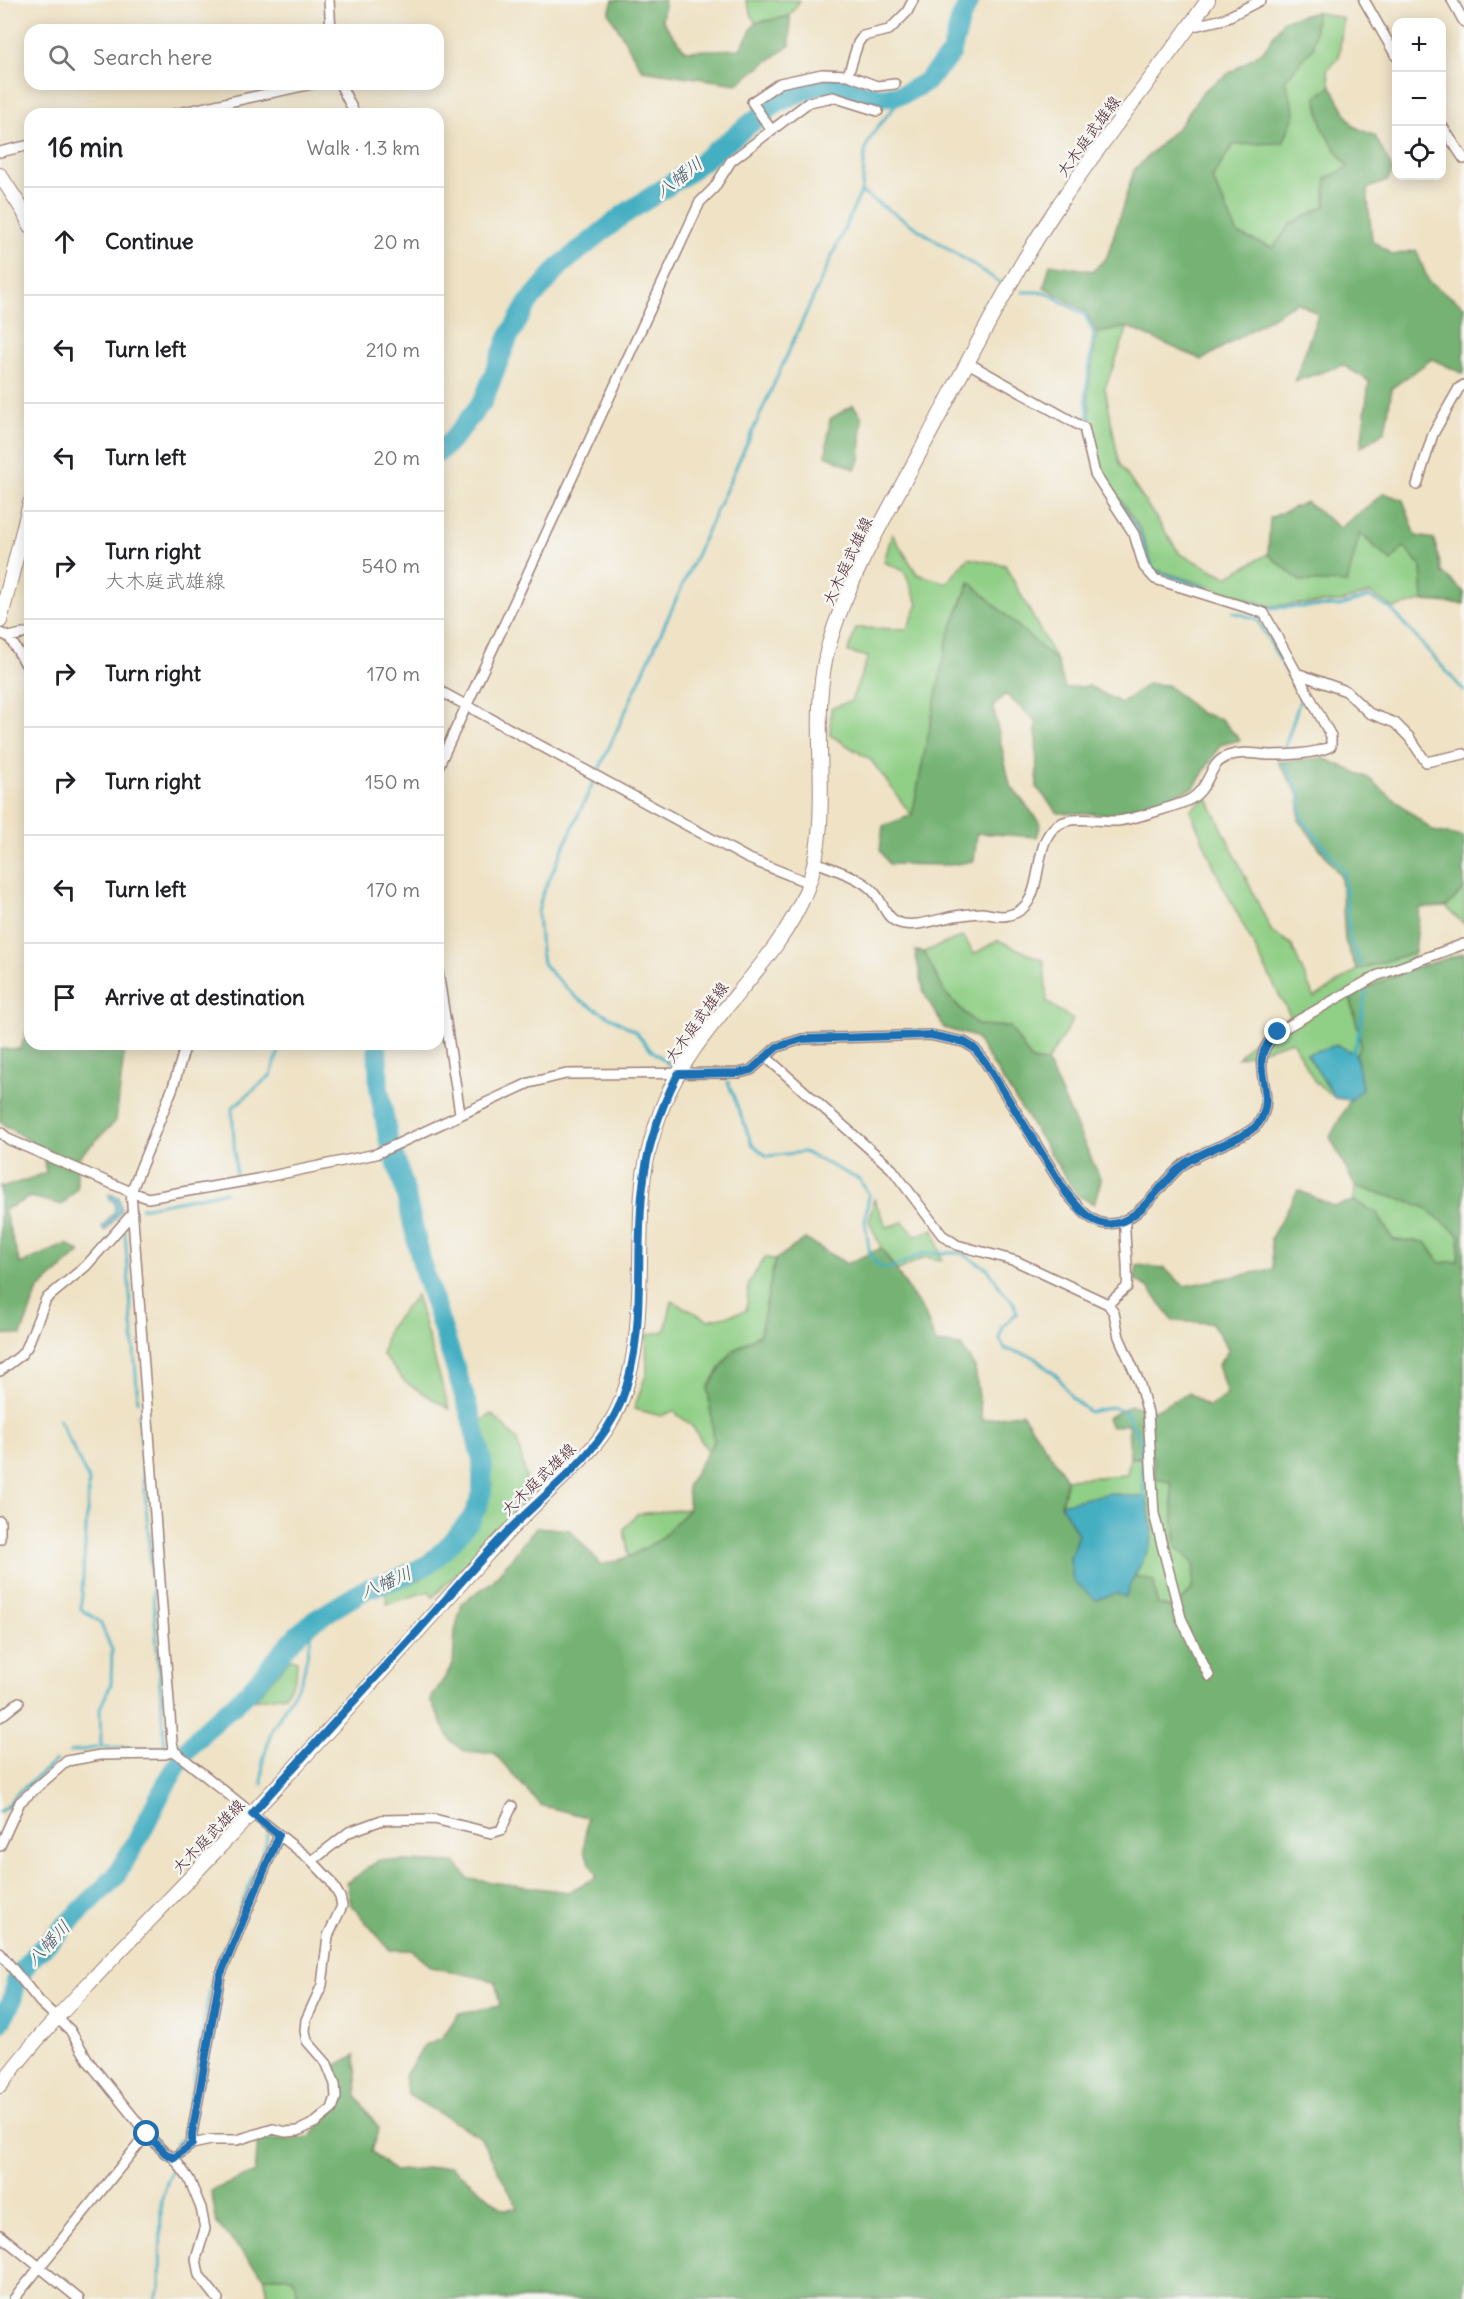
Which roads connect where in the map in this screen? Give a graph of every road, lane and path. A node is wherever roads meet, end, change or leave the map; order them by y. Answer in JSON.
{"nodes":[{"id":1,"x":329,"y":0,"type":"edge"},
{"id":2,"x":913,"y":0,"type":"edge"},
{"id":3,"x":1208,"y":0,"type":"edge"},
{"id":4,"x":1261,"y":0,"type":"edge"},
{"id":5,"x":1364,"y":0,"type":"edge"},
{"id":6,"x":1452,"y":0,"type":"edge"},
{"id":7,"x":1464,"y":22,"type":"edge"},
{"id":8,"x":331,"y":24,"type":"edge"},
{"id":9,"x":1189,"y":27,"type":"junction"},
{"id":10,"x":1392,"y":49,"type":"edge"},
{"id":11,"x":848,"y":75,"type":"junction"},
{"id":12,"x":895,"y":84,"type":"dead end"},
{"id":13,"x":284,"y":90,"type":"edge"},
{"id":14,"x":343,"y":90,"type":"edge"},
{"id":15,"x":202,"y":108,"type":"edge"},
{"id":16,"x":352,"y":108,"type":"edge"},
{"id":17,"x":878,"y":111,"type":"dead end"},
{"id":18,"x":772,"y":131,"type":"junction"},
{"id":19,"x":1446,"y":132,"type":"edge"},
{"id":20,"x":24,"y":146,"type":"edge"},
{"id":21,"x":0,"y":152,"type":"edge"},
{"id":22,"x":1464,"y":159,"type":"edge"},
{"id":23,"x":0,"y":175,"type":"edge"},
{"id":24,"x":24,"y":212,"type":"edge"},
{"id":25,"x":968,"y":363,"type":"junction"},
{"id":26,"x":1464,"y":385,"type":"edge"},
{"id":27,"x":1417,"y":485,"type":"dead end"},
{"id":28,"x":24,"y":527,"type":"edge"},
{"id":29,"x":0,"y":621,"type":"edge"},
{"id":30,"x":24,"y":633,"type":"edge"},
{"id":31,"x":5,"y":635,"type":"edge"},
{"id":32,"x":24,"y":662,"type":"edge"},
{"id":33,"x":1299,"y":674,"type":"junction"},
{"id":34,"x":444,"y":693,"type":"edge"},
{"id":35,"x":466,"y":705,"type":"junction"},
{"id":36,"x":444,"y":754,"type":"edge"},
{"id":37,"x":1464,"y":754,"type":"edge"},
{"id":38,"x":816,"y":862,"type":"junction"},
{"id":39,"x":809,"y":883,"type":"junction"},
{"id":40,"x":1464,"y":944,"type":"edge"},
{"id":41,"x":444,"y":1010,"type":"edge"},
{"id":42,"x":184,"y":1050,"type":"edge"},
{"id":43,"x":766,"y":1057,"type":"junction"},
{"id":44,"x":678,"y":1074,"type":"junction"},
{"id":45,"x":460,"y":1113,"type":"junction"},
{"id":46,"x":0,"y":1132,"type":"edge"},
{"id":47,"x":130,"y":1192,"type":"junction"},
{"id":48,"x":132,"y":1214,"type":"junction"},
{"id":49,"x":1125,"y":1221,"type":"junction"},
{"id":50,"x":1108,"y":1304,"type":"junction"},
{"id":51,"x":0,"y":1371,"type":"edge"},
{"id":52,"x":0,"y":1521,"type":"edge"},
{"id":53,"x":0,"y":1539,"type":"edge"},
{"id":54,"x":1209,"y":1676,"type":"dead end"},
{"id":55,"x":19,"y":1702,"type":"dead end"},
{"id":56,"x":0,"y":1717,"type":"edge"},
{"id":57,"x":174,"y":1751,"type":"junction"},
{"id":58,"x":512,"y":1806,"type":"dead end"},
{"id":59,"x":252,"y":1814,"type":"junction"},
{"id":60,"x":279,"y":1835,"type":"junction"},
{"id":61,"x":0,"y":1846,"type":"edge"},
{"id":62,"x":312,"y":1861,"type":"junction"},
{"id":63,"x":0,"y":1953,"type":"edge"},
{"id":64,"x":57,"y":2017,"type":"junction"},
{"id":65,"x":0,"y":2086,"type":"edge"},
{"id":66,"x":147,"y":2134,"type":"junction"},
{"id":67,"x":192,"y":2144,"type":"junction"},
{"id":68,"x":174,"y":2158,"type":"junction"},
{"id":69,"x":0,"y":2235,"type":"edge"},
{"id":70,"x":40,"y":2267,"type":"junction"},
{"id":71,"x":14,"y":2299,"type":"edge"},
{"id":72,"x":80,"y":2299,"type":"edge"},
{"id":73,"x":218,"y":2299,"type":"edge"}],
"edges":[{"from":1,"to":8,"type":"street"},
{"from":2,"to":11,"type":"street"},
{"from":3,"to":9,"type":"main road","name":"大木庭武雄線"},
{"from":4,"to":9,"type":"street"},
{"from":5,"to":10,"type":"street"},
{"from":6,"to":7,"type":"street"},
{"from":9,"to":25,"type":"main road","name":"大木庭武雄線"},
{"from":11,"to":12,"type":"street"},
{"from":11,"to":18,"type":"street"},
{"from":13,"to":15,"type":"street"},
{"from":14,"to":16,"type":"street"},
{"from":17,"to":18,"type":"street"},
{"from":18,"to":35,"type":"street"},
{"from":19,"to":22,"type":"street"},
{"from":20,"to":21,"type":"street"},
{"from":23,"to":24,"type":"main road"},
{"from":25,"to":33,"type":"street"},
{"from":25,"to":38,"type":"main road","name":"大木庭武雄線"},
{"from":26,"to":27,"type":"street"},
{"from":28,"to":29,"type":"main road"},
{"from":30,"to":31,"type":"street"},
{"from":31,"to":32,"type":"street"},
{"from":33,"to":37,"type":"street"},
{"from":33,"to":38,"type":"street"},
{"from":34,"to":35,"type":"street"},
{"from":35,"to":36,"type":"street"},
{"from":35,"to":39,"type":"street"},
{"from":38,"to":39,"type":"main road","name":"大木庭武雄線"},
{"from":39,"to":44,"type":"main road","name":"大木庭武雄線"},
{"from":40,"to":49,"type":"street"},
{"from":41,"to":45,"type":"street"},
{"from":42,"to":47,"type":"street"},
{"from":43,"to":44,"type":"street"},
{"from":43,"to":49,"type":"street"},
{"from":43,"to":50,"type":"street"},
{"from":44,"to":45,"type":"street"},
{"from":44,"to":59,"type":"main road","name":"大木庭武雄線"},
{"from":45,"to":47,"type":"street"},
{"from":46,"to":47,"type":"street"},
{"from":47,"to":48,"type":"street"},
{"from":48,"to":51,"type":"street"},
{"from":48,"to":57,"type":"street"},
{"from":49,"to":50,"type":"street"},
{"from":50,"to":54,"type":"street"},
{"from":52,"to":53,"type":"street"},
{"from":55,"to":56,"type":"street"},
{"from":57,"to":59,"type":"street"},
{"from":57,"to":61,"type":"street"},
{"from":58,"to":62,"type":"street"},
{"from":59,"to":60,"type":"street"},
{"from":59,"to":64,"type":"main road","name":"大木庭武雄線"},
{"from":60,"to":62,"type":"street"},
{"from":60,"to":67,"type":"street"},
{"from":62,"to":67,"type":"street"},
{"from":63,"to":64,"type":"street"},
{"from":64,"to":65,"type":"main road","name":"大木庭武雄線"},
{"from":64,"to":66,"type":"street"},
{"from":66,"to":68,"type":"street"},
{"from":66,"to":70,"type":"street"},
{"from":67,"to":68,"type":"street"},
{"from":68,"to":73,"type":"street"},
{"from":69,"to":70,"type":"street"},
{"from":70,"to":71,"type":"street"},
{"from":70,"to":72,"type":"street"}]}
